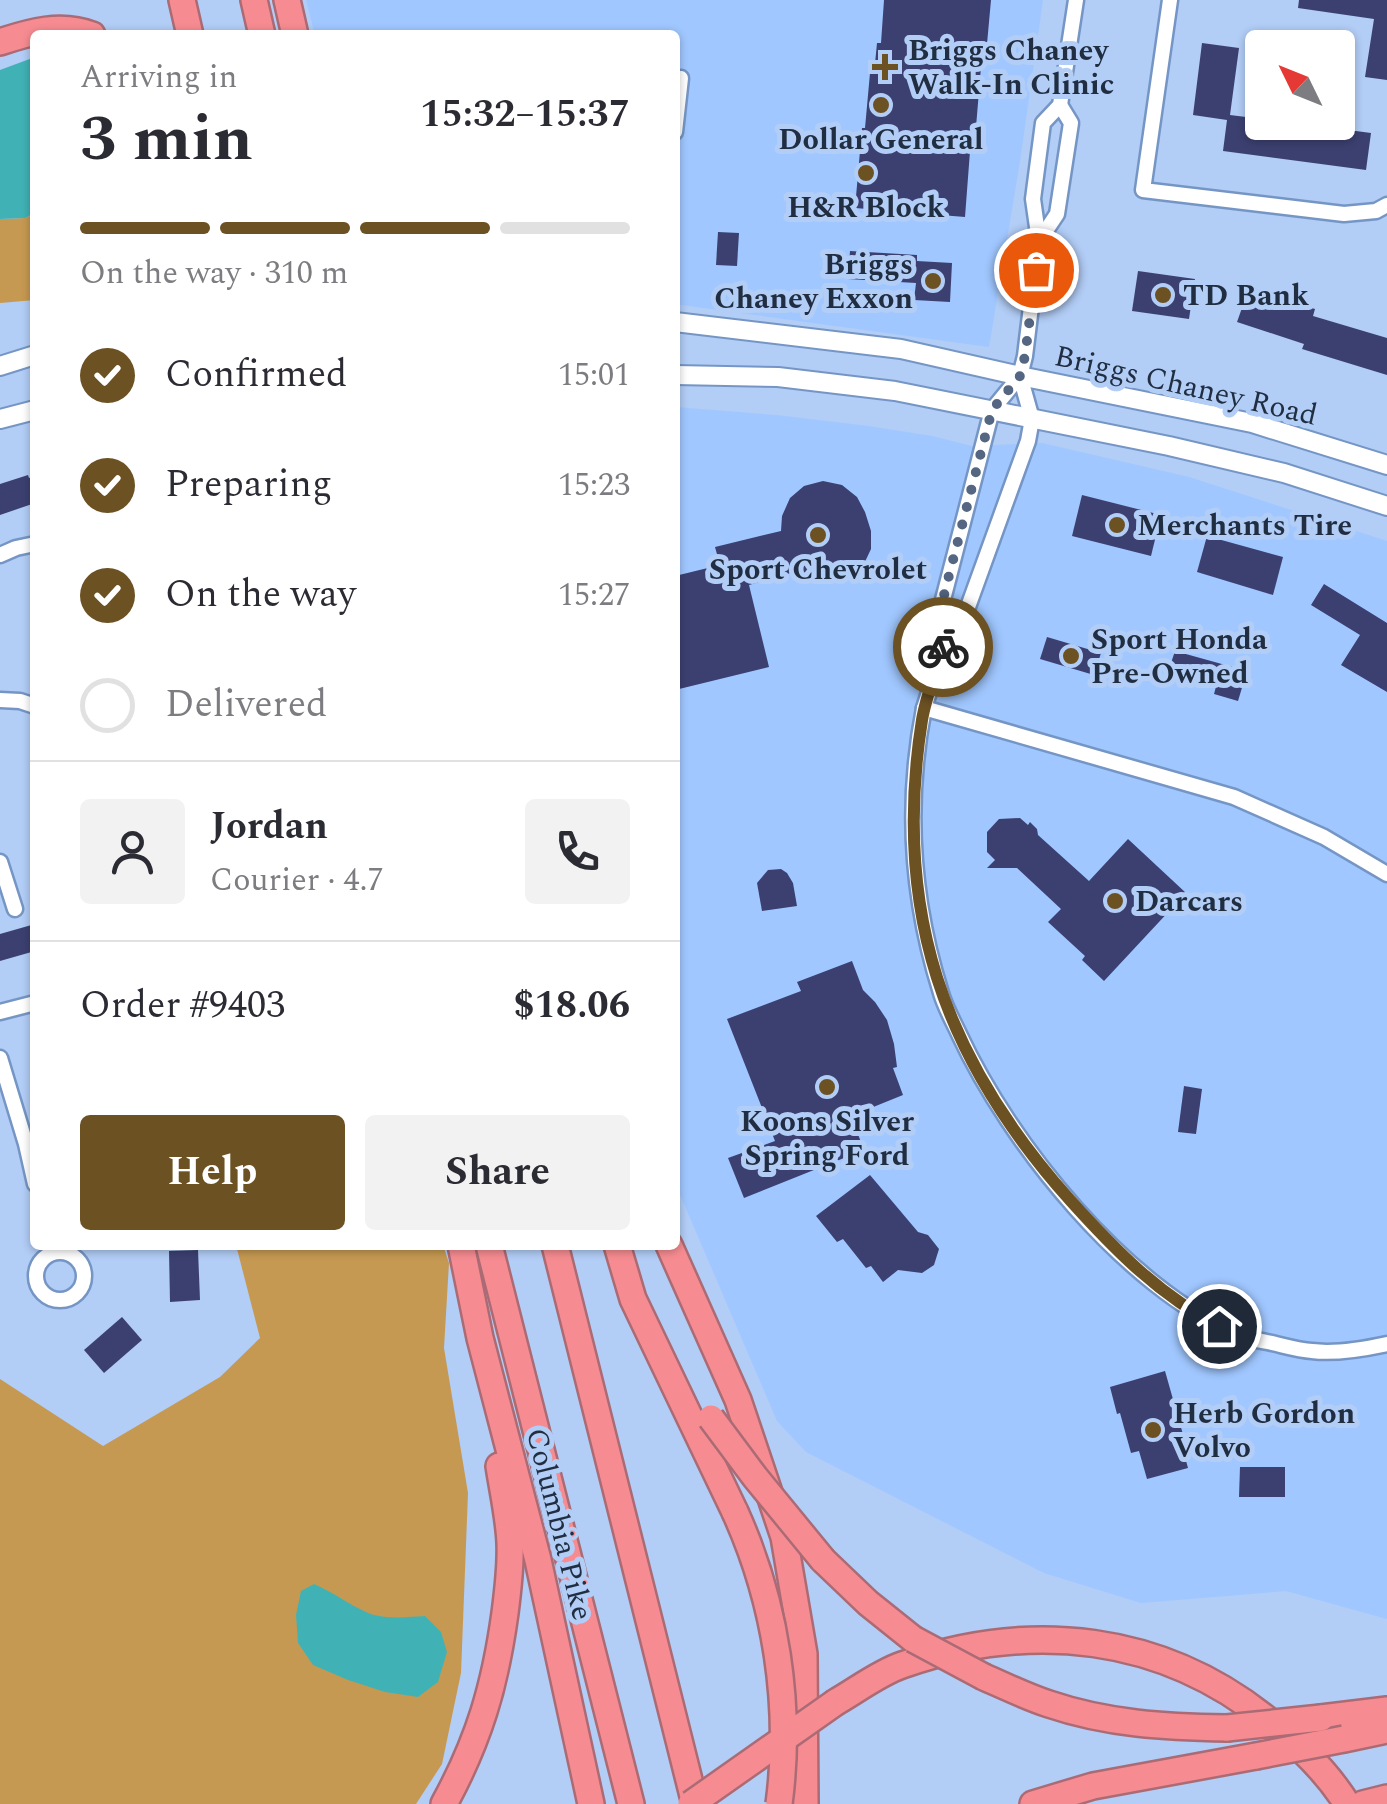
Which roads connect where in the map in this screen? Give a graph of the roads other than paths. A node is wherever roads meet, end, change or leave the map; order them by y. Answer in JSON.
{"nodes":[{"id":1,"x":182,"y":0,"type":"edge"},
{"id":2,"x":254,"y":0,"type":"edge"},
{"id":3,"x":288,"y":0,"type":"edge"},
{"id":4,"x":1076,"y":0,"type":"edge"},
{"id":5,"x":1170,"y":0,"type":"edge"},
{"id":6,"x":189,"y":30,"type":"edge"},
{"id":7,"x":261,"y":30,"type":"edge"},
{"id":8,"x":294,"y":30,"type":"edge"},
{"id":9,"x":30,"y":32,"type":"edge"},
{"id":10,"x":0,"y":42,"type":"edge"},
{"id":11,"x":1060,"y":105,"type":"junction"},
{"id":12,"x":1387,"y":205,"type":"edge"},
{"id":13,"x":1040,"y":241,"type":"junction"},
{"id":14,"x":680,"y":323,"type":"edge"},
{"id":15,"x":30,"y":357,"type":"edge"},
{"id":16,"x":0,"y":366,"type":"edge"},
{"id":17,"x":680,"y":374,"type":"edge"},
{"id":18,"x":1020,"y":376,"type":"junction"},
{"id":19,"x":992,"y":410,"type":"junction"},
{"id":20,"x":30,"y":411,"type":"edge"},
{"id":21,"x":1032,"y":418,"type":"junction"},
{"id":22,"x":0,"y":419,"type":"edge"},
{"id":23,"x":1387,"y":465,"type":"edge"},
{"id":24,"x":1387,"y":506,"type":"edge"},
{"id":25,"x":30,"y":545,"type":"edge"},
{"id":26,"x":0,"y":555,"type":"edge"},
{"id":27,"x":943,"y":648,"type":"junction"},
{"id":28,"x":0,"y":700,"type":"edge"},
{"id":29,"x":30,"y":705,"type":"edge"},
{"id":30,"x":924,"y":708,"type":"junction"},
{"id":31,"x":0,"y":862,"type":"edge"},
{"id":32,"x":1387,"y":874,"type":"edge"},
{"id":33,"x":16,"y":909,"type":"dead end"},
{"id":34,"x":30,"y":1003,"type":"edge"},
{"id":35,"x":0,"y":1012,"type":"edge"},
{"id":36,"x":0,"y":1058,"type":"edge"},
{"id":37,"x":30,"y":1162,"type":"edge"},
{"id":38,"x":462,"y":1250,"type":"edge"},
{"id":39,"x":490,"y":1250,"type":"edge"},
{"id":40,"x":555,"y":1250,"type":"edge"},
{"id":41,"x":671,"y":1250,"type":"edge"},
{"id":42,"x":621,"y":1255,"type":"edge"},
{"id":43,"x":480,"y":1338,"type":"junction"},
{"id":44,"x":1387,"y":1344,"type":"edge"},
{"id":45,"x":1387,"y":1710,"type":"edge"},
{"id":46,"x":1387,"y":1730,"type":"edge"},
{"id":47,"x":1387,"y":1798,"type":"edge"},
{"id":48,"x":444,"y":1804,"type":"edge"},
{"id":49,"x":591,"y":1804,"type":"edge"},
{"id":50,"x":631,"y":1804,"type":"edge"},
{"id":51,"x":693,"y":1804,"type":"edge"},
{"id":52,"x":779,"y":1804,"type":"edge"},
{"id":53,"x":805,"y":1804,"type":"edge"},
{"id":54,"x":1033,"y":1804,"type":"edge"},
{"id":55,"x":1347,"y":1804,"type":"edge"},
{"id":56,"x":1362,"y":1804,"type":"edge"}],
"edges":[{"from":1,"to":6,"type":"highway"},
{"from":2,"to":7,"type":"highway"},
{"from":3,"to":8,"type":"highway"},
{"from":4,"to":11,"type":"street"},
{"from":5,"to":12,"type":"street"},
{"from":9,"to":10,"type":"highway"},
{"from":11,"to":13,"type":"street"},
{"from":11,"to":13,"type":"street"},
{"from":13,"to":18,"type":"street"},
{"from":14,"to":18,"type":"main road","name":"Briggs Chaney Road"},
{"from":15,"to":16,"type":"main road"},
{"from":17,"to":19,"type":"main road"},
{"from":18,"to":19,"type":"street"},
{"from":18,"to":21,"type":"street"},
{"from":18,"to":23,"type":"main road","name":"Briggs Chaney Road"},
{"from":19,"to":21,"type":"main road"},
{"from":19,"to":27,"type":"street"},
{"from":20,"to":22,"type":"main road"},
{"from":21,"to":24,"type":"main road"},
{"from":21,"to":27,"type":"street"},
{"from":25,"to":26,"type":"street"},
{"from":27,"to":30,"type":"street"},
{"from":28,"to":29,"type":"street"},
{"from":30,"to":32,"type":"street"},
{"from":30,"to":44,"type":"street"},
{"from":31,"to":33,"type":"street"},
{"from":34,"to":35,"type":"street"},
{"from":36,"to":37,"type":"street"},
{"from":38,"to":43,"type":"highway"},
{"from":39,"to":50,"type":"highway","name":"Columbia Pike"},
{"from":40,"to":51,"type":"highway","name":"Columbia Pike"},
{"from":41,"to":53,"type":"highway"},
{"from":42,"to":45,"type":"highway","bridge":true},
{"from":42,"to":52,"type":"highway","bridge":true},
{"from":43,"to":48,"type":"highway"},
{"from":43,"to":49,"type":"highway"},
{"from":46,"to":54,"type":"highway","bridge":true},
{"from":47,"to":56,"type":"highway"},
{"from":51,"to":55,"type":"highway","bridge":true}]}
